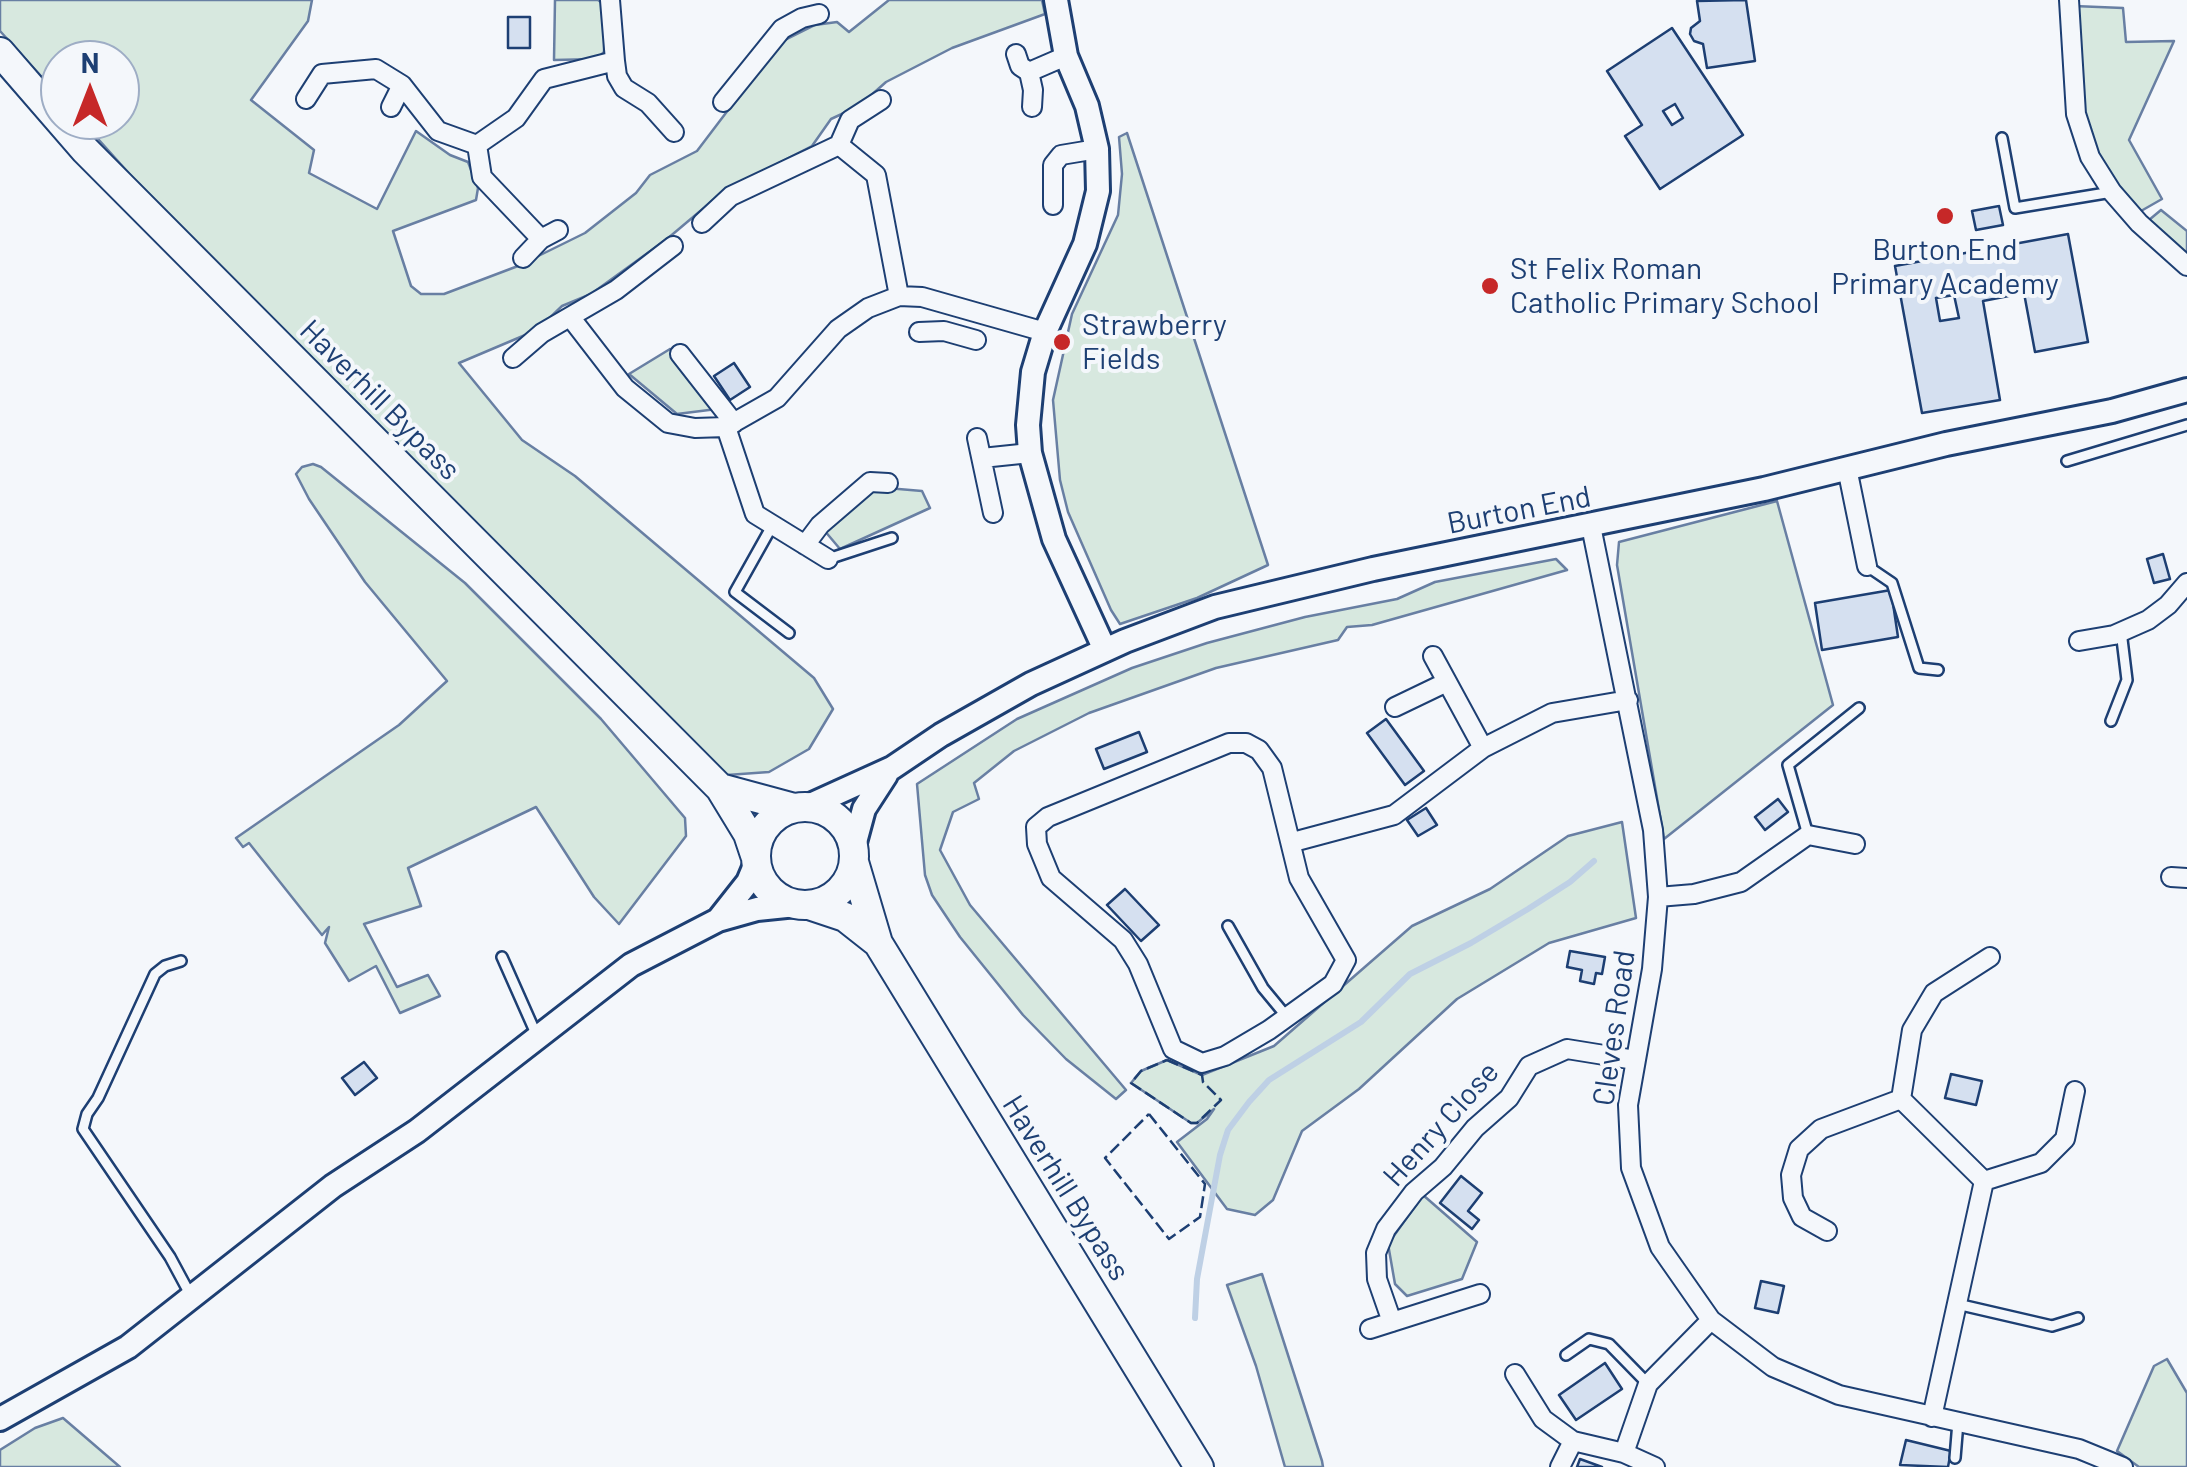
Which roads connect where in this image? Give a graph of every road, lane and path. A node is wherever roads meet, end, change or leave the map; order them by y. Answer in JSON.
{"nodes":[{"id":1,"x":610,"y":0,"type":"edge"},
{"id":2,"x":792,"y":0,"type":"edge"},
{"id":3,"x":1056,"y":0,"type":"edge"},
{"id":4,"x":2069,"y":0,"type":"edge"},
{"id":5,"x":0,"y":52,"type":"edge"},
{"id":6,"x":1016,"y":54,"type":"dead end"},
{"id":7,"x":1066,"y":56,"type":"junction"},
{"id":8,"x":615,"y":61,"type":"junction"},
{"id":9,"x":1029,"y":72,"type":"junction"},
{"id":10,"x":402,"y":85,"type":"junction"},
{"id":11,"x":306,"y":99,"type":"dead end"},
{"id":12,"x":881,"y":100,"type":"dead end"},
{"id":13,"x":722,"y":102,"type":"dead end"},
{"id":14,"x":391,"y":107,"type":"dead end"},
{"id":15,"x":1032,"y":108,"type":"dead end"},
{"id":16,"x":674,"y":132,"type":"dead end"},
{"id":17,"x":2002,"y":138,"type":"dead end"},
{"id":18,"x":477,"y":145,"type":"junction"},
{"id":19,"x":840,"y":145,"type":"junction"},
{"id":20,"x":1097,"y":149,"type":"junction"},
{"id":21,"x":2112,"y":192,"type":"junction"},
{"id":22,"x":1054,"y":205,"type":"dead end"},
{"id":23,"x":702,"y":222,"type":"dead end"},
{"id":24,"x":674,"y":246,"type":"dead end"},
{"id":25,"x":523,"y":258,"type":"dead end"},
{"id":26,"x":2187,"y":266,"type":"edge"},
{"id":27,"x":898,"y":296,"type":"junction"},
{"id":28,"x":951,"y":305,"type":"junction"},
{"id":29,"x":571,"y":318,"type":"junction"},
{"id":30,"x":944,"y":331,"type":"junction"},
{"id":31,"x":919,"y":332,"type":"dead end"},
{"id":32,"x":1045,"y":332,"type":"junction"},
{"id":33,"x":976,"y":340,"type":"dead end"},
{"id":34,"x":680,"y":354,"type":"dead end"},
{"id":35,"x":513,"y":358,"type":"dead end"},
{"id":36,"x":2187,"y":390,"type":"edge"},
{"id":37,"x":729,"y":424,"type":"junction"},
{"id":38,"x":2187,"y":425,"type":"edge"},
{"id":39,"x":977,"y":438,"type":"dead end"},
{"id":40,"x":1030,"y":453,"type":"junction"},
{"id":41,"x":982,"y":458,"type":"junction"},
{"id":42,"x":2067,"y":461,"type":"dead end"},
{"id":43,"x":1847,"y":468,"type":"junction"},
{"id":44,"x":888,"y":482,"type":"dead end"},
{"id":45,"x":993,"y":513,"type":"dead end"},
{"id":46,"x":772,"y":526,"type":"junction"},
{"id":47,"x":1591,"y":526,"type":"junction"},
{"id":48,"x":892,"y":538,"type":"dead end"},
{"id":49,"x":805,"y":545,"type":"junction"},
{"id":50,"x":828,"y":559,"type":"joint"},
{"id":51,"x":1867,"y":566,"type":"joint"},
{"id":52,"x":2187,"y":583,"type":"edge"},
{"id":53,"x":2122,"y":632,"type":"junction"},
{"id":54,"x":789,"y":633,"type":"dead end"},
{"id":55,"x":2079,"y":640,"type":"dead end"},
{"id":56,"x":1105,"y":650,"type":"junction"},
{"id":57,"x":1433,"y":656,"type":"dead end"},
{"id":58,"x":1938,"y":670,"type":"dead end"},
{"id":59,"x":1447,"y":682,"type":"junction"},
{"id":60,"x":1628,"y":700,"type":"junction"},
{"id":61,"x":1395,"y":707,"type":"dead end"},
{"id":62,"x":1859,"y":708,"type":"dead end"},
{"id":63,"x":2111,"y":721,"type":"dead end"},
{"id":64,"x":1484,"y":748,"type":"junction"},
{"id":65,"x":892,"y":768,"type":"junction"},
{"id":66,"x":720,"y":788,"type":"junction"},
{"id":67,"x":800,"y":808,"type":"junction"},
{"id":68,"x":1808,"y":836,"type":"junction"},
{"id":69,"x":1292,"y":842,"type":"junction"},
{"id":70,"x":1854,"y":844,"type":"dead end"},
{"id":71,"x":854,"y":854,"type":"junction"},
{"id":72,"x":756,"y":859,"type":"junction"},
{"id":73,"x":1658,"y":897,"type":"junction"},
{"id":74,"x":804,"y":905,"type":"junction"},
{"id":75,"x":718,"y":920,"type":"junction"},
{"id":76,"x":1228,"y":926,"type":"dead end"},
{"id":77,"x":878,"y":943,"type":"junction"},
{"id":78,"x":502,"y":957,"type":"dead end"},
{"id":79,"x":1990,"y":957,"type":"dead end"},
{"id":80,"x":181,"y":961,"type":"dead end"},
{"id":81,"x":1287,"y":1018,"type":"junction"},
{"id":82,"x":537,"y":1036,"type":"junction"},
{"id":83,"x":1635,"y":1060,"type":"junction"},
{"id":84,"x":2075,"y":1091,"type":"dead end"},
{"id":85,"x":1901,"y":1099,"type":"junction"},
{"id":86,"x":1984,"y":1181,"type":"junction"},
{"id":87,"x":1827,"y":1231,"type":"dead end"},
{"id":88,"x":1480,"y":1294,"type":"dead end"},
{"id":89,"x":192,"y":1299,"type":"junction"},
{"id":90,"x":1957,"y":1304,"type":"junction"},
{"id":91,"x":2078,"y":1318,"type":"dead end"},
{"id":92,"x":1711,"y":1320,"type":"junction"},
{"id":93,"x":1392,"y":1322,"type":"junction"},
{"id":94,"x":1370,"y":1329,"type":"dead end"},
{"id":95,"x":1566,"y":1355,"type":"dead end"},
{"id":96,"x":1514,"y":1374,"type":"dead end"},
{"id":97,"x":1648,"y":1384,"type":"junction"},
{"id":98,"x":1932,"y":1417,"type":"junction"},
{"id":99,"x":0,"y":1419,"type":"edge"},
{"id":100,"x":1958,"y":1422,"type":"junction"},
{"id":101,"x":1573,"y":1441,"type":"junction"},
{"id":102,"x":1624,"y":1453,"type":"junction"},
{"id":103,"x":1955,"y":1458,"type":"dead end"},
{"id":104,"x":1200,"y":1467,"type":"edge"},
{"id":105,"x":1560,"y":1467,"type":"edge"},
{"id":106,"x":1655,"y":1467,"type":"edge"},
{"id":107,"x":2123,"y":1467,"type":"edge"}],
"edges":[{"from":1,"to":8,"type":"street"},
{"from":2,"to":13,"type":"street"},
{"from":3,"to":7,"type":"street"},
{"from":4,"to":21,"type":"street"},
{"from":5,"to":66,"type":"main road","name":"Haverhill Bypass"},
{"from":6,"to":9,"type":"street"},
{"from":7,"to":9,"type":"street"},
{"from":7,"to":20,"type":"street"},
{"from":8,"to":16,"type":"street"},
{"from":8,"to":18,"type":"street"},
{"from":9,"to":15,"type":"street"},
{"from":10,"to":11,"type":"street"},
{"from":10,"to":14,"type":"street"},
{"from":10,"to":18,"type":"street"},
{"from":12,"to":19,"type":"street"},
{"from":17,"to":21,"type":"lane"},
{"from":18,"to":25,"type":"street"},
{"from":19,"to":23,"type":"street"},
{"from":19,"to":27,"type":"street"},
{"from":20,"to":22,"type":"street"},
{"from":20,"to":32,"type":"street"},
{"from":21,"to":26,"type":"street"},
{"from":24,"to":29,"type":"street"},
{"from":27,"to":28,"type":"street"},
{"from":27,"to":37,"type":"street"},
{"from":28,"to":30,"type":"street"},
{"from":28,"to":32,"type":"street"},
{"from":29,"to":35,"type":"street"},
{"from":29,"to":37,"type":"street"},
{"from":30,"to":31,"type":"street"},
{"from":30,"to":33,"type":"street"},
{"from":32,"to":40,"type":"street"},
{"from":34,"to":37,"type":"street"},
{"from":36,"to":43,"type":"street","name":"Burton End"},
{"from":37,"to":46,"type":"street"},
{"from":38,"to":42,"type":"lane"},
{"from":39,"to":41,"type":"street"},
{"from":40,"to":41,"type":"street"},
{"from":40,"to":56,"type":"street"},
{"from":41,"to":45,"type":"street"},
{"from":43,"to":47,"type":"street","name":"Burton End"},
{"from":43,"to":51,"type":"street"},
{"from":44,"to":49,"type":"street"},
{"from":46,"to":49,"type":"street"},
{"from":46,"to":54,"type":"lane"},
{"from":47,"to":56,"type":"street","name":"Burton End"},
{"from":47,"to":60,"type":"street","name":"Cleves Road"},
{"from":48,"to":50,"type":"lane"},
{"from":49,"to":50,"type":"street"},
{"from":51,"to":58,"type":"lane"},
{"from":52,"to":53,"type":"street"},
{"from":53,"to":55,"type":"street"},
{"from":53,"to":63,"type":"lane"},
{"from":56,"to":65,"type":"street","name":"Burton End"},
{"from":57,"to":59,"type":"street"},
{"from":59,"to":61,"type":"street"},
{"from":59,"to":64,"type":"street"},
{"from":60,"to":64,"type":"street"},
{"from":60,"to":73,"type":"street","name":"Cleves Road"},
{"from":62,"to":68,"type":"lane"},
{"from":64,"to":69,"type":"street"},
{"from":65,"to":67,"type":"street","name":"Burton End"},
{"from":65,"to":71,"type":"street","name":"Burton End"},
{"from":66,"to":67,"type":"main road","name":"Haverhill Bypass"},
{"from":66,"to":72,"type":"main road","name":"Haverhill Bypass"},
{"from":67,"to":71,"type":"main road"},
{"from":67,"to":72,"type":"main road"},
{"from":68,"to":70,"type":"street"},
{"from":68,"to":73,"type":"street"},
{"from":69,"to":81,"type":"street"},
{"from":69,"to":81,"type":"street"},
{"from":71,"to":74,"type":"main road"},
{"from":71,"to":77,"type":"main road","name":"Haverhill Bypass"},
{"from":72,"to":74,"type":"main road"},
{"from":72,"to":75,"type":"street"},
{"from":73,"to":83,"type":"street","name":"Cleves Road"},
{"from":74,"to":75,"type":"street"},
{"from":74,"to":77,"type":"main road","name":"Haverhill Bypass"},
{"from":75,"to":82,"type":"street"},
{"from":76,"to":81,"type":"lane"},
{"from":77,"to":104,"type":"main road","name":"Haverhill Bypass"},
{"from":78,"to":82,"type":"lane"},
{"from":79,"to":85,"type":"street"},
{"from":80,"to":89,"type":"lane"},
{"from":82,"to":89,"type":"street"},
{"from":83,"to":92,"type":"street","name":"Cleves Road"},
{"from":83,"to":93,"type":"street","name":"Henry Close"},
{"from":84,"to":86,"type":"street"},
{"from":85,"to":86,"type":"street"},
{"from":85,"to":87,"type":"street"},
{"from":86,"to":90,"type":"street"},
{"from":88,"to":93,"type":"street"},
{"from":89,"to":99,"type":"street"},
{"from":90,"to":91,"type":"lane"},
{"from":90,"to":98,"type":"street"},
{"from":92,"to":97,"type":"street"},
{"from":92,"to":98,"type":"street","name":"Cleves Road"},
{"from":93,"to":94,"type":"street"},
{"from":95,"to":97,"type":"lane"},
{"from":96,"to":101,"type":"street"},
{"from":97,"to":102,"type":"street"},
{"from":98,"to":100,"type":"street","name":"Cleves Road"},
{"from":100,"to":103,"type":"lane"},
{"from":100,"to":107,"type":"street","name":"Cleves Road"},
{"from":101,"to":102,"type":"street"},
{"from":101,"to":105,"type":"street"},
{"from":102,"to":106,"type":"street"}]}
